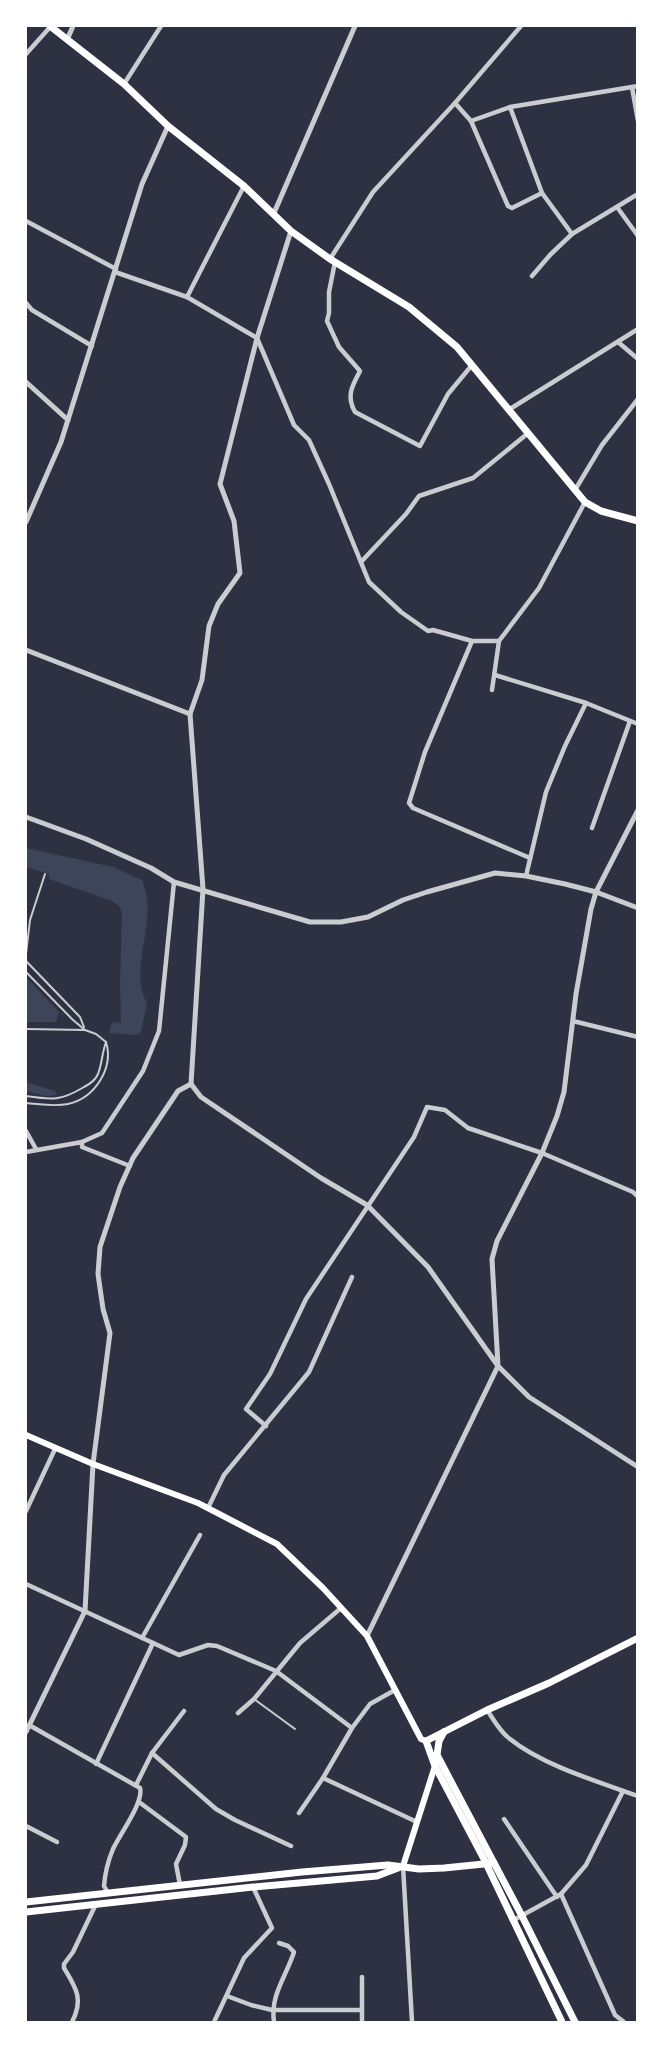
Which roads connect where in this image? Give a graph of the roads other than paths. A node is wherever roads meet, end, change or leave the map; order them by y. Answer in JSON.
{"nodes":[{"id":1,"x":51,"y":26,"type":"edge"},
{"id":2,"x":73,"y":26,"type":"edge"},
{"id":3,"x":161,"y":26,"type":"edge"},
{"id":4,"x":355,"y":26,"type":"edge"},
{"id":5,"x":521,"y":26,"type":"edge"},
{"id":6,"x":67,"y":40,"type":"junction"},
{"id":7,"x":26,"y":54,"type":"edge"},
{"id":8,"x":124,"y":84,"type":"junction"},
{"id":9,"x":635,"y":87,"type":"edge"},
{"id":10,"x":455,"y":103,"type":"junction"},
{"id":11,"x":510,"y":107,"type":"junction"},
{"id":12,"x":471,"y":121,"type":"junction"},
{"id":13,"x":638,"y":121,"type":"edge"},
{"id":14,"x":168,"y":126,"type":"junction"},
{"id":15,"x":244,"y":186,"type":"junction"},
{"id":16,"x":542,"y":193,"type":"junction"},
{"id":17,"x":638,"y":194,"type":"edge"},
{"id":18,"x":617,"y":207,"type":"junction"},
{"id":19,"x":274,"y":213,"type":"junction"},
{"id":20,"x":26,"y":221,"type":"edge"},
{"id":21,"x":291,"y":231,"type":"junction"},
{"id":22,"x":572,"y":234,"type":"junction"},
{"id":23,"x":638,"y":236,"type":"edge"},
{"id":24,"x":333,"y":260,"type":"junction"},
{"id":25,"x":116,"y":270,"type":"junction"},
{"id":26,"x":532,"y":276,"type":"dead end"},
{"id":27,"x":187,"y":297,"type":"junction"},
{"id":28,"x":26,"y":303,"type":"edge"},
{"id":29,"x":638,"y":329,"type":"edge"},
{"id":30,"x":257,"y":338,"type":"junction"},
{"id":31,"x":618,"y":342,"type":"junction"},
{"id":32,"x":92,"y":346,"type":"junction"},
{"id":33,"x":638,"y":359,"type":"edge"},
{"id":34,"x":472,"y":365,"type":"junction"},
{"id":35,"x":26,"y":382,"type":"edge"},
{"id":36,"x":638,"y":399,"type":"edge"},
{"id":37,"x":510,"y":410,"type":"junction"},
{"id":38,"x":68,"y":420,"type":"junction"},
{"id":39,"x":527,"y":434,"type":"junction"},
{"id":40,"x":575,"y":490,"type":"junction"},
{"id":41,"x":585,"y":502,"type":"junction"},
{"id":42,"x":26,"y":522,"type":"edge"},
{"id":43,"x":638,"y":522,"type":"edge"},
{"id":44,"x":361,"y":562,"type":"junction"},
{"id":45,"x":472,"y":640,"type":"junction"},
{"id":46,"x":499,"y":641,"type":"junction"},
{"id":47,"x":26,"y":650,"type":"edge"},
{"id":48,"x":495,"y":675,"type":"junction"},
{"id":49,"x":492,"y":690,"type":"dead end"},
{"id":50,"x":586,"y":703,"type":"junction"},
{"id":51,"x":190,"y":714,"type":"junction"},
{"id":52,"x":630,"y":721,"type":"junction"},
{"id":53,"x":638,"y":724,"type":"edge"},
{"id":54,"x":638,"y":810,"type":"edge"},
{"id":55,"x":26,"y":817,"type":"edge"},
{"id":56,"x":592,"y":828,"type":"dead end"},
{"id":57,"x":530,"y":858,"type":"junction"},
{"id":58,"x":45,"y":874,"type":"dead end"},
{"id":59,"x":526,"y":876,"type":"junction"},
{"id":60,"x":174,"y":882,"type":"junction"},
{"id":61,"x":203,"y":889,"type":"junction"},
{"id":62,"x":596,"y":892,"type":"junction"},
{"id":63,"x":638,"y":908,"type":"edge"},
{"id":64,"x":26,"y":954,"type":"edge"},
{"id":65,"x":26,"y":961,"type":"edge"},
{"id":66,"x":26,"y":972,"type":"edge"},
{"id":67,"x":573,"y":1021,"type":"junction"},
{"id":68,"x":26,"y":1029,"type":"edge"},
{"id":69,"x":85,"y":1030,"type":"junction"},
{"id":70,"x":638,"y":1037,"type":"edge"},
{"id":71,"x":106,"y":1042,"type":"junction"},
{"id":72,"x":191,"y":1084,"type":"junction"},
{"id":73,"x":26,"y":1096,"type":"edge"},
{"id":74,"x":26,"y":1103,"type":"edge"},
{"id":75,"x":26,"y":1131,"type":"edge"},
{"id":76,"x":82,"y":1142,"type":"junction"},
{"id":77,"x":36,"y":1149,"type":"junction"},
{"id":78,"x":26,"y":1152,"type":"edge"},
{"id":79,"x":542,"y":1153,"type":"junction"},
{"id":80,"x":130,"y":1166,"type":"junction"},
{"id":81,"x":638,"y":1197,"type":"edge"},
{"id":82,"x":367,"y":1205,"type":"junction"},
{"id":83,"x":352,"y":1278,"type":"dead end"},
{"id":84,"x":498,"y":1366,"type":"junction"},
{"id":85,"x":266,"y":1426,"type":"junction"},
{"id":86,"x":26,"y":1436,"type":"edge"},
{"id":87,"x":55,"y":1449,"type":"junction"},
{"id":88,"x":93,"y":1464,"type":"junction"},
{"id":89,"x":638,"y":1467,"type":"edge"},
{"id":90,"x":208,"y":1508,"type":"junction"},
{"id":91,"x":26,"y":1511,"type":"edge"},
{"id":92,"x":200,"y":1535,"type":"dead end"},
{"id":93,"x":26,"y":1584,"type":"edge"},
{"id":94,"x":341,"y":1608,"type":"junction"},
{"id":95,"x":85,"y":1611,"type":"junction"},
{"id":96,"x":368,"y":1636,"type":"junction"},
{"id":97,"x":142,"y":1638,"type":"junction"},
{"id":98,"x":638,"y":1638,"type":"edge"},
{"id":99,"x":153,"y":1643,"type":"junction"},
{"id":100,"x":276,"y":1671,"type":"junction"},
{"id":101,"x":395,"y":1690,"type":"junction"},
{"id":102,"x":254,"y":1699,"type":"junction"},
{"id":103,"x":487,"y":1710,"type":"junction"},
{"id":104,"x":184,"y":1711,"type":"dead end"},
{"id":105,"x":238,"y":1713,"type":"dead end"},
{"id":106,"x":29,"y":1725,"type":"junction"},
{"id":107,"x":352,"y":1728,"type":"junction"},
{"id":108,"x":295,"y":1729,"type":"dead end"},
{"id":109,"x":445,"y":1730,"type":"junction"},
{"id":110,"x":26,"y":1732,"type":"edge"},
{"id":111,"x":426,"y":1741,"type":"junction"},
{"id":112,"x":152,"y":1753,"type":"junction"},
{"id":113,"x":96,"y":1764,"type":"junction"},
{"id":114,"x":435,"y":1766,"type":"junction"},
{"id":115,"x":323,"y":1778,"type":"junction"},
{"id":116,"x":136,"y":1785,"type":"junction"},
{"id":117,"x":623,"y":1791,"type":"junction"},
{"id":118,"x":638,"y":1796,"type":"edge"},
{"id":119,"x":139,"y":1802,"type":"junction"},
{"id":120,"x":299,"y":1813,"type":"dead end"},
{"id":121,"x":504,"y":1819,"type":"dead end"},
{"id":122,"x":417,"y":1822,"type":"junction"},
{"id":123,"x":26,"y":1826,"type":"edge"},
{"id":124,"x":57,"y":1842,"type":"dead end"},
{"id":125,"x":291,"y":1846,"type":"dead end"},
{"id":126,"x":485,"y":1863,"type":"junction"},
{"id":127,"x":494,"y":1863,"type":"junction"},
{"id":128,"x":404,"y":1866,"type":"junction"},
{"id":129,"x":180,"y":1885,"type":"junction"},
{"id":130,"x":253,"y":1887,"type":"junction"},
{"id":131,"x":108,"y":1893,"type":"junction"},
{"id":132,"x":559,"y":1895,"type":"junction"},
{"id":133,"x":26,"y":1902,"type":"edge"},
{"id":134,"x":97,"y":1903,"type":"junction"},
{"id":135,"x":26,"y":1912,"type":"edge"},
{"id":136,"x":522,"y":1916,"type":"junction"},
{"id":137,"x":512,"y":1921,"type":"junction"},
{"id":138,"x":279,"y":1943,"type":"dead end"},
{"id":139,"x":362,"y":1977,"type":"dead end"},
{"id":140,"x":227,"y":1996,"type":"junction"},
{"id":141,"x":272,"y":2010,"type":"junction"},
{"id":142,"x":362,"y":2010,"type":"junction"},
{"id":143,"x":72,"y":2022,"type":"edge"},
{"id":144,"x":214,"y":2022,"type":"edge"},
{"id":145,"x":274,"y":2022,"type":"edge"},
{"id":146,"x":362,"y":2022,"type":"edge"},
{"id":147,"x":412,"y":2022,"type":"edge"},
{"id":148,"x":562,"y":2022,"type":"edge"},
{"id":149,"x":575,"y":2022,"type":"edge"},
{"id":150,"x":624,"y":2022,"type":"edge"}],
"edges":[{"from":1,"to":6,"type":"main road"},
{"from":1,"to":7,"type":"street"},
{"from":2,"to":6,"type":"street"},
{"from":3,"to":8,"type":"street"},
{"from":4,"to":19,"type":"street"},
{"from":5,"to":10,"type":"street"},
{"from":6,"to":8,"type":"main road"},
{"from":8,"to":14,"type":"main road"},
{"from":9,"to":11,"type":"street"},
{"from":9,"to":13,"type":"street"},
{"from":10,"to":12,"type":"street"},
{"from":10,"to":24,"type":"street"},
{"from":11,"to":12,"type":"street"},
{"from":11,"to":16,"type":"street"},
{"from":12,"to":16,"type":"street"},
{"from":14,"to":15,"type":"main road"},
{"from":14,"to":25,"type":"street"},
{"from":15,"to":19,"type":"main road"},
{"from":15,"to":27,"type":"street"},
{"from":16,"to":22,"type":"street"},
{"from":17,"to":18,"type":"street"},
{"from":18,"to":22,"type":"street"},
{"from":18,"to":23,"type":"street"},
{"from":19,"to":21,"type":"main road"},
{"from":20,"to":25,"type":"street"},
{"from":21,"to":24,"type":"main road"},
{"from":21,"to":30,"type":"street"},
{"from":22,"to":26,"type":"street"},
{"from":24,"to":34,"type":"main road"},
{"from":24,"to":34,"type":"street"},
{"from":25,"to":27,"type":"street"},
{"from":25,"to":32,"type":"street"},
{"from":27,"to":30,"type":"street"},
{"from":28,"to":32,"type":"street"},
{"from":29,"to":31,"type":"street"},
{"from":30,"to":44,"type":"street"},
{"from":30,"to":51,"type":"street"},
{"from":31,"to":33,"type":"street"},
{"from":31,"to":37,"type":"street"},
{"from":32,"to":38,"type":"street"},
{"from":34,"to":37,"type":"main road"},
{"from":35,"to":38,"type":"street"},
{"from":36,"to":40,"type":"street"},
{"from":37,"to":39,"type":"main road"},
{"from":38,"to":42,"type":"street"},
{"from":39,"to":40,"type":"main road"},
{"from":39,"to":44,"type":"street"},
{"from":40,"to":41,"type":"main road"},
{"from":41,"to":43,"type":"main road"},
{"from":41,"to":46,"type":"street"},
{"from":44,"to":45,"type":"street"},
{"from":45,"to":46,"type":"street"},
{"from":45,"to":57,"type":"street"},
{"from":46,"to":48,"type":"street"},
{"from":47,"to":51,"type":"street"},
{"from":48,"to":49,"type":"street"},
{"from":48,"to":50,"type":"street"},
{"from":50,"to":52,"type":"street"},
{"from":50,"to":57,"type":"street"},
{"from":51,"to":61,"type":"street"},
{"from":52,"to":53,"type":"street"},
{"from":52,"to":56,"type":"street"},
{"from":54,"to":62,"type":"street"},
{"from":55,"to":60,"type":"street"},
{"from":57,"to":59,"type":"street"},
{"from":58,"to":64,"type":"lane"},
{"from":59,"to":61,"type":"street"},
{"from":59,"to":62,"type":"street"},
{"from":60,"to":61,"type":"street"},
{"from":60,"to":76,"type":"street"},
{"from":61,"to":72,"type":"street"},
{"from":62,"to":63,"type":"street"},
{"from":62,"to":67,"type":"street"},
{"from":65,"to":69,"type":"lane"},
{"from":66,"to":69,"type":"lane"},
{"from":67,"to":70,"type":"street"},
{"from":67,"to":79,"type":"street"},
{"from":68,"to":69,"type":"lane"},
{"from":69,"to":71,"type":"lane"},
{"from":71,"to":73,"type":"lane"},
{"from":71,"to":74,"type":"lane"},
{"from":72,"to":80,"type":"street"},
{"from":72,"to":82,"type":"street"},
{"from":75,"to":77,"type":"street"},
{"from":76,"to":77,"type":"street"},
{"from":76,"to":80,"type":"street"},
{"from":77,"to":78,"type":"street"},
{"from":79,"to":81,"type":"street"},
{"from":79,"to":82,"type":"street"},
{"from":79,"to":84,"type":"street"},
{"from":80,"to":88,"type":"street"},
{"from":82,"to":84,"type":"street"},
{"from":82,"to":85,"type":"street"},
{"from":83,"to":85,"type":"street"},
{"from":84,"to":89,"type":"street"},
{"from":84,"to":96,"type":"street"},
{"from":85,"to":90,"type":"street"},
{"from":86,"to":87,"type":"main road"},
{"from":87,"to":88,"type":"main road"},
{"from":87,"to":91,"type":"street"},
{"from":88,"to":90,"type":"main road"},
{"from":88,"to":95,"type":"street"},
{"from":90,"to":94,"type":"main road"},
{"from":92,"to":97,"type":"street"},
{"from":93,"to":95,"type":"street"},
{"from":94,"to":96,"type":"main road"},
{"from":94,"to":100,"type":"street"},
{"from":95,"to":97,"type":"street"},
{"from":95,"to":106,"type":"street"},
{"from":96,"to":101,"type":"main road"},
{"from":97,"to":99,"type":"street"},
{"from":98,"to":103,"type":"main road"},
{"from":99,"to":100,"type":"street"},
{"from":99,"to":113,"type":"street"},
{"from":100,"to":102,"type":"street"},
{"from":100,"to":107,"type":"street"},
{"from":101,"to":107,"type":"street"},
{"from":101,"to":111,"type":"main road"},
{"from":102,"to":105,"type":"street"},
{"from":102,"to":108,"type":"lane"},
{"from":103,"to":109,"type":"main road"},
{"from":103,"to":117,"type":"street"},
{"from":104,"to":112,"type":"street"},
{"from":106,"to":110,"type":"street"},
{"from":106,"to":113,"type":"street"},
{"from":107,"to":115,"type":"street"},
{"from":109,"to":111,"type":"main road"},
{"from":109,"to":127,"type":"main road"},
{"from":111,"to":114,"type":"main road"},
{"from":112,"to":116,"type":"street"},
{"from":112,"to":125,"type":"street"},
{"from":113,"to":116,"type":"street"},
{"from":114,"to":122,"type":"main road"},
{"from":114,"to":126,"type":"main road"},
{"from":115,"to":120,"type":"street"},
{"from":115,"to":122,"type":"street"},
{"from":116,"to":119,"type":"street"},
{"from":117,"to":118,"type":"street"},
{"from":117,"to":132,"type":"street"},
{"from":119,"to":129,"type":"street"},
{"from":119,"to":131,"type":"street"},
{"from":121,"to":132,"type":"street"},
{"from":122,"to":128,"type":"main road"},
{"from":123,"to":124,"type":"street"},
{"from":126,"to":127,"type":"main road"},
{"from":126,"to":128,"type":"main road"},
{"from":126,"to":137,"type":"main road"},
{"from":127,"to":136,"type":"main road"},
{"from":128,"to":129,"type":"main road"},
{"from":128,"to":130,"type":"main road"},
{"from":128,"to":147,"type":"street"},
{"from":129,"to":131,"type":"main road"},
{"from":130,"to":134,"type":"main road"},
{"from":130,"to":140,"type":"street"},
{"from":131,"to":133,"type":"main road"},
{"from":132,"to":136,"type":"street"},
{"from":132,"to":150,"type":"street"},
{"from":134,"to":135,"type":"main road"},
{"from":134,"to":143,"type":"street"},
{"from":136,"to":137,"type":"street"},
{"from":136,"to":149,"type":"main road"},
{"from":137,"to":148,"type":"main road"},
{"from":138,"to":141,"type":"street"},
{"from":139,"to":142,"type":"street"},
{"from":140,"to":141,"type":"street"},
{"from":140,"to":144,"type":"street"},
{"from":141,"to":142,"type":"street"},
{"from":141,"to":145,"type":"street"},
{"from":142,"to":146,"type":"street"}]}
